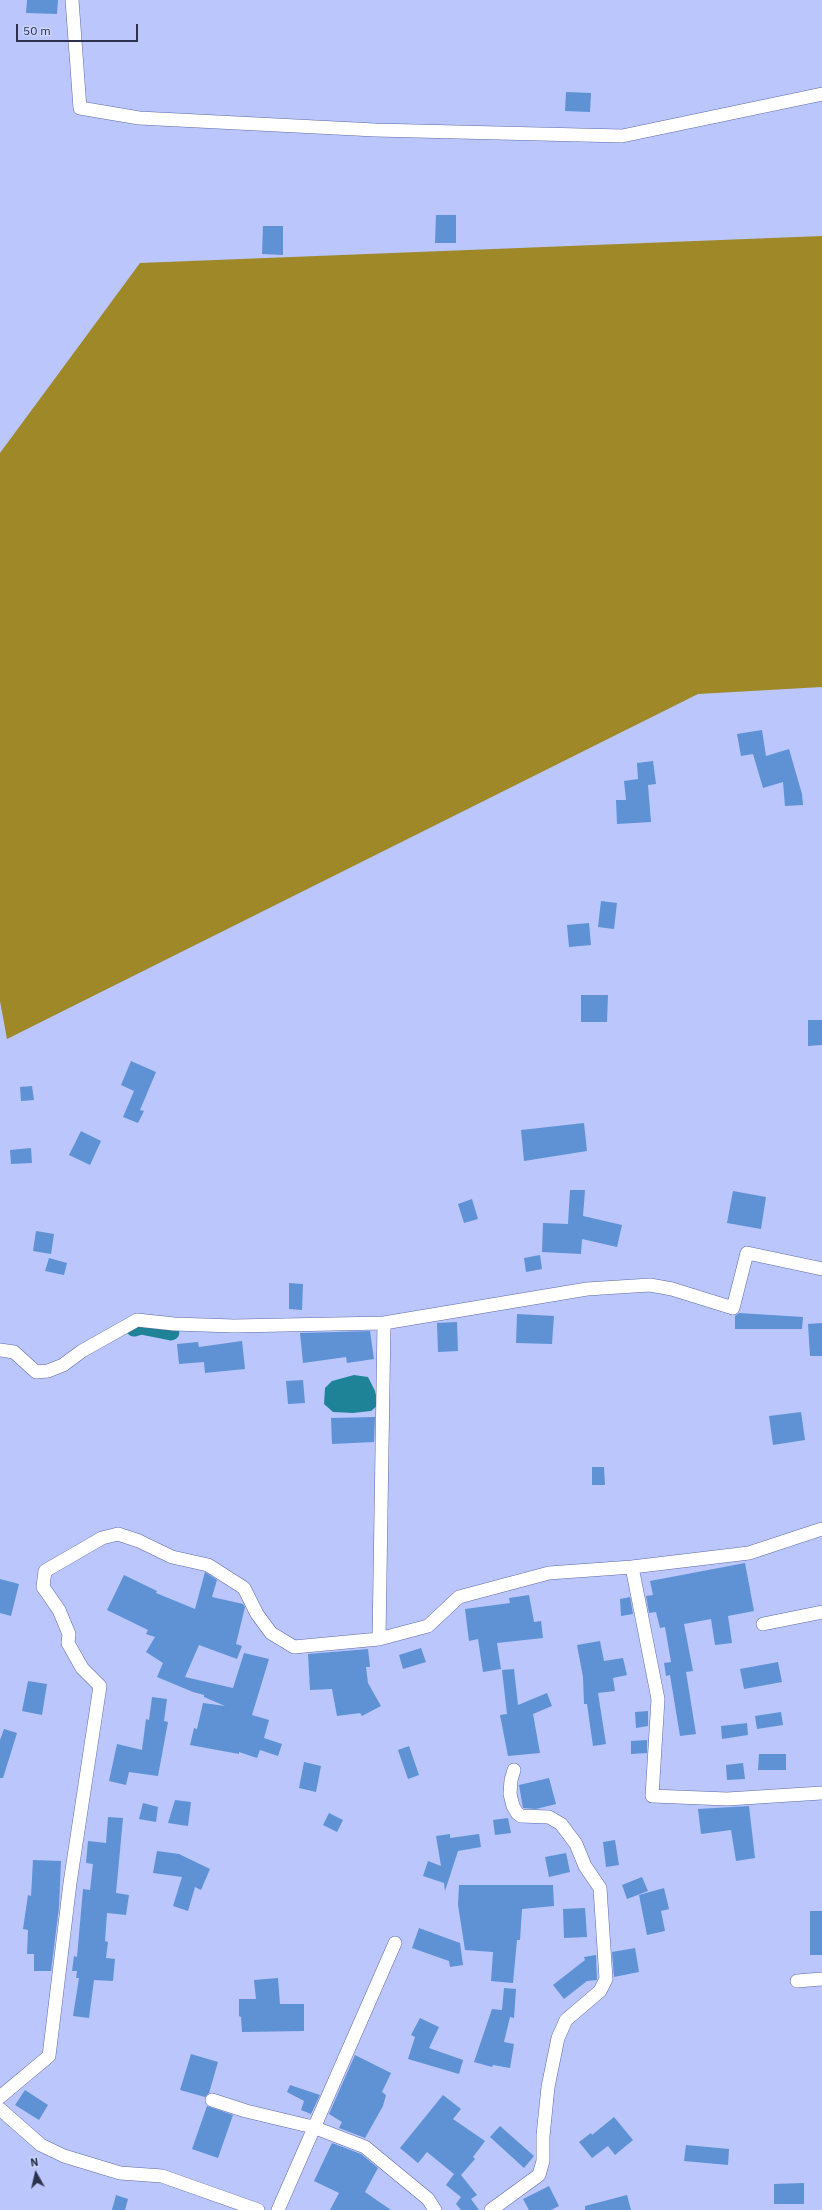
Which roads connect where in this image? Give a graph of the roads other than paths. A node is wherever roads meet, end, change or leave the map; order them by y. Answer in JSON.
{"nodes":[{"id":1,"x":72,"y":0,"type":"edge"},
{"id":2,"x":822,"y":94,"type":"edge"},
{"id":3,"x":822,"y":1269,"type":"edge"},
{"id":4,"x":384,"y":1323,"type":"junction"},
{"id":5,"x":0,"y":1350,"type":"edge"},
{"id":6,"x":822,"y":1529,"type":"edge"},
{"id":7,"x":632,"y":1567,"type":"junction"},
{"id":8,"x":822,"y":1612,"type":"edge"},
{"id":9,"x":763,"y":1624,"type":"dead end"},
{"id":10,"x":379,"y":1639,"type":"junction"},
{"id":11,"x":514,"y":1770,"type":"dead end"},
{"id":12,"x":822,"y":1793,"type":"edge"},
{"id":13,"x":396,"y":1943,"type":"dead end"},
{"id":14,"x":822,"y":1979,"type":"edge"},
{"id":15,"x":797,"y":1981,"type":"dead end"},
{"id":16,"x":0,"y":2097,"type":"edge"},
{"id":17,"x":212,"y":2100,"type":"dead end"},
{"id":18,"x":0,"y":2109,"type":"edge"},
{"id":19,"x":313,"y":2127,"type":"junction"},
{"id":20,"x":258,"y":2210,"type":"edge"},
{"id":21,"x":278,"y":2210,"type":"edge"},
{"id":22,"x":435,"y":2210,"type":"edge"},
{"id":23,"x":491,"y":2210,"type":"edge"}],
"edges":[{"from":1,"to":2,"type":"street"},
{"from":3,"to":4,"type":"street"},
{"from":4,"to":5,"type":"street"},
{"from":4,"to":10,"type":"street"},
{"from":6,"to":7,"type":"street"},
{"from":7,"to":10,"type":"street"},
{"from":7,"to":12,"type":"street"},
{"from":8,"to":9,"type":"street"},
{"from":10,"to":16,"type":"street"},
{"from":11,"to":23,"type":"street"},
{"from":13,"to":19,"type":"street"},
{"from":14,"to":15,"type":"street"},
{"from":17,"to":19,"type":"street"},
{"from":18,"to":20,"type":"street"},
{"from":19,"to":21,"type":"street"},
{"from":19,"to":22,"type":"street"}]}
